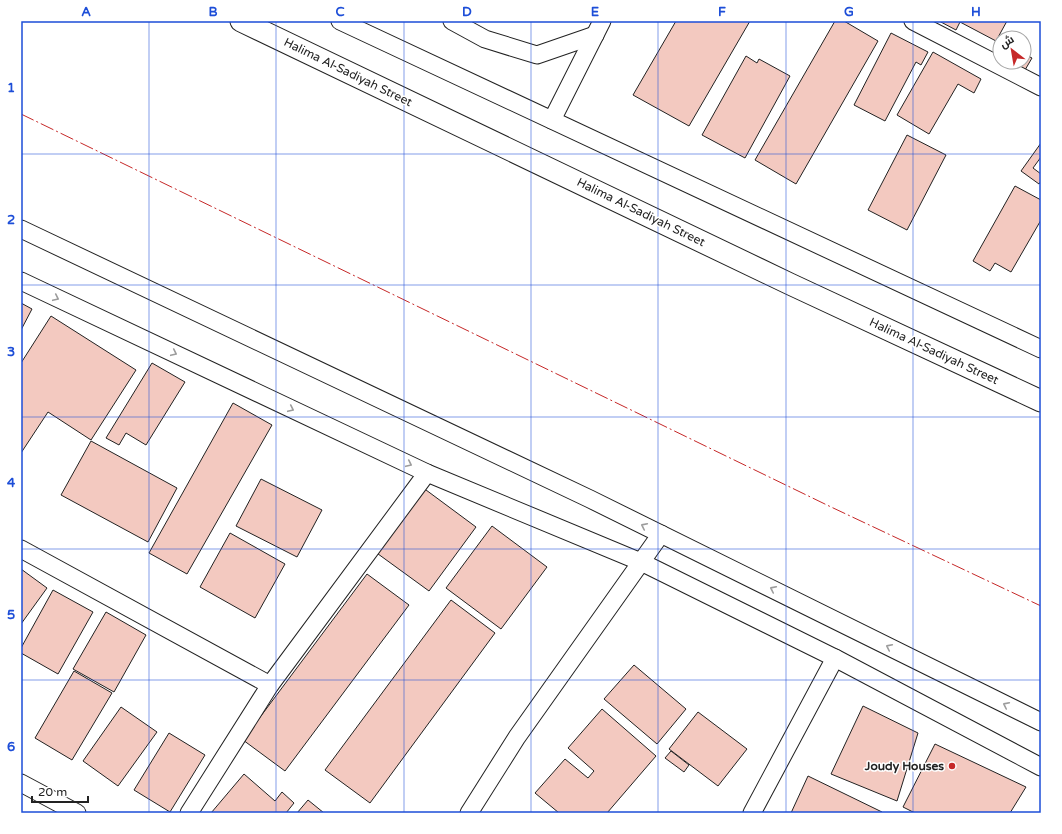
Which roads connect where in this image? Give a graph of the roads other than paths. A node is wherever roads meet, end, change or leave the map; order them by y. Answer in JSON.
{"nodes":[{"id":1,"x":241,"y":21,"type":"edge"},
{"id":2,"x":340,"y":21,"type":"edge"},
{"id":3,"x":452,"y":21,"type":"edge"},
{"id":4,"x":914,"y":21,"type":"edge"},
{"id":5,"x":599,"y":28,"type":"edge"},
{"id":6,"x":1041,"y":87,"type":"edge"},
{"id":7,"x":552,"y":120,"type":"junction"},
{"id":8,"x":21,"y":229,"type":"edge"},
{"id":9,"x":21,"y":281,"type":"edge"},
{"id":10,"x":1041,"y":348,"type":"edge"},
{"id":11,"x":1041,"y":401,"type":"edge"},
{"id":12,"x":427,"y":473,"type":"junction"},
{"id":13,"x":661,"y":534,"type":"junction"},
{"id":14,"x":21,"y":549,"type":"edge"},
{"id":15,"x":641,"y":562,"type":"junction"},
{"id":16,"x":834,"y":658,"type":"junction"},
{"id":17,"x":270,"y":684,"type":"junction"},
{"id":18,"x":1041,"y":722,"type":"edge"},
{"id":19,"x":1041,"y":767,"type":"edge"},
{"id":20,"x":21,"y":783,"type":"edge"},
{"id":21,"x":77,"y":813,"type":"edge"},
{"id":22,"x":189,"y":813,"type":"edge"},
{"id":23,"x":469,"y":813,"type":"edge"},
{"id":24,"x":752,"y":813,"type":"edge"}],
"edges":[{"from":1,"to":11,"type":"street","name":"Halima Al-Sadiyah Street"},
{"from":2,"to":7,"type":"street"},
{"from":3,"to":5,"type":"street"},
{"from":4,"to":6,"type":"street"},
{"from":5,"to":7,"type":"street"},
{"from":7,"to":10,"type":"street"},
{"from":13,"to":8,"type":"street","one_way":true},
{"from":9,"to":12,"type":"street","one_way":true},
{"from":12,"to":15,"type":"street"},
{"from":12,"to":17,"type":"street"},
{"from":13,"to":15,"type":"street"},
{"from":18,"to":13,"type":"street","one_way":true},
{"from":14,"to":17,"type":"street"},
{"from":15,"to":16,"type":"street"},
{"from":15,"to":23,"type":"street"},
{"from":16,"to":19,"type":"street"},
{"from":16,"to":24,"type":"street"},
{"from":17,"to":22,"type":"street"},
{"from":20,"to":21,"type":"street"}]}
